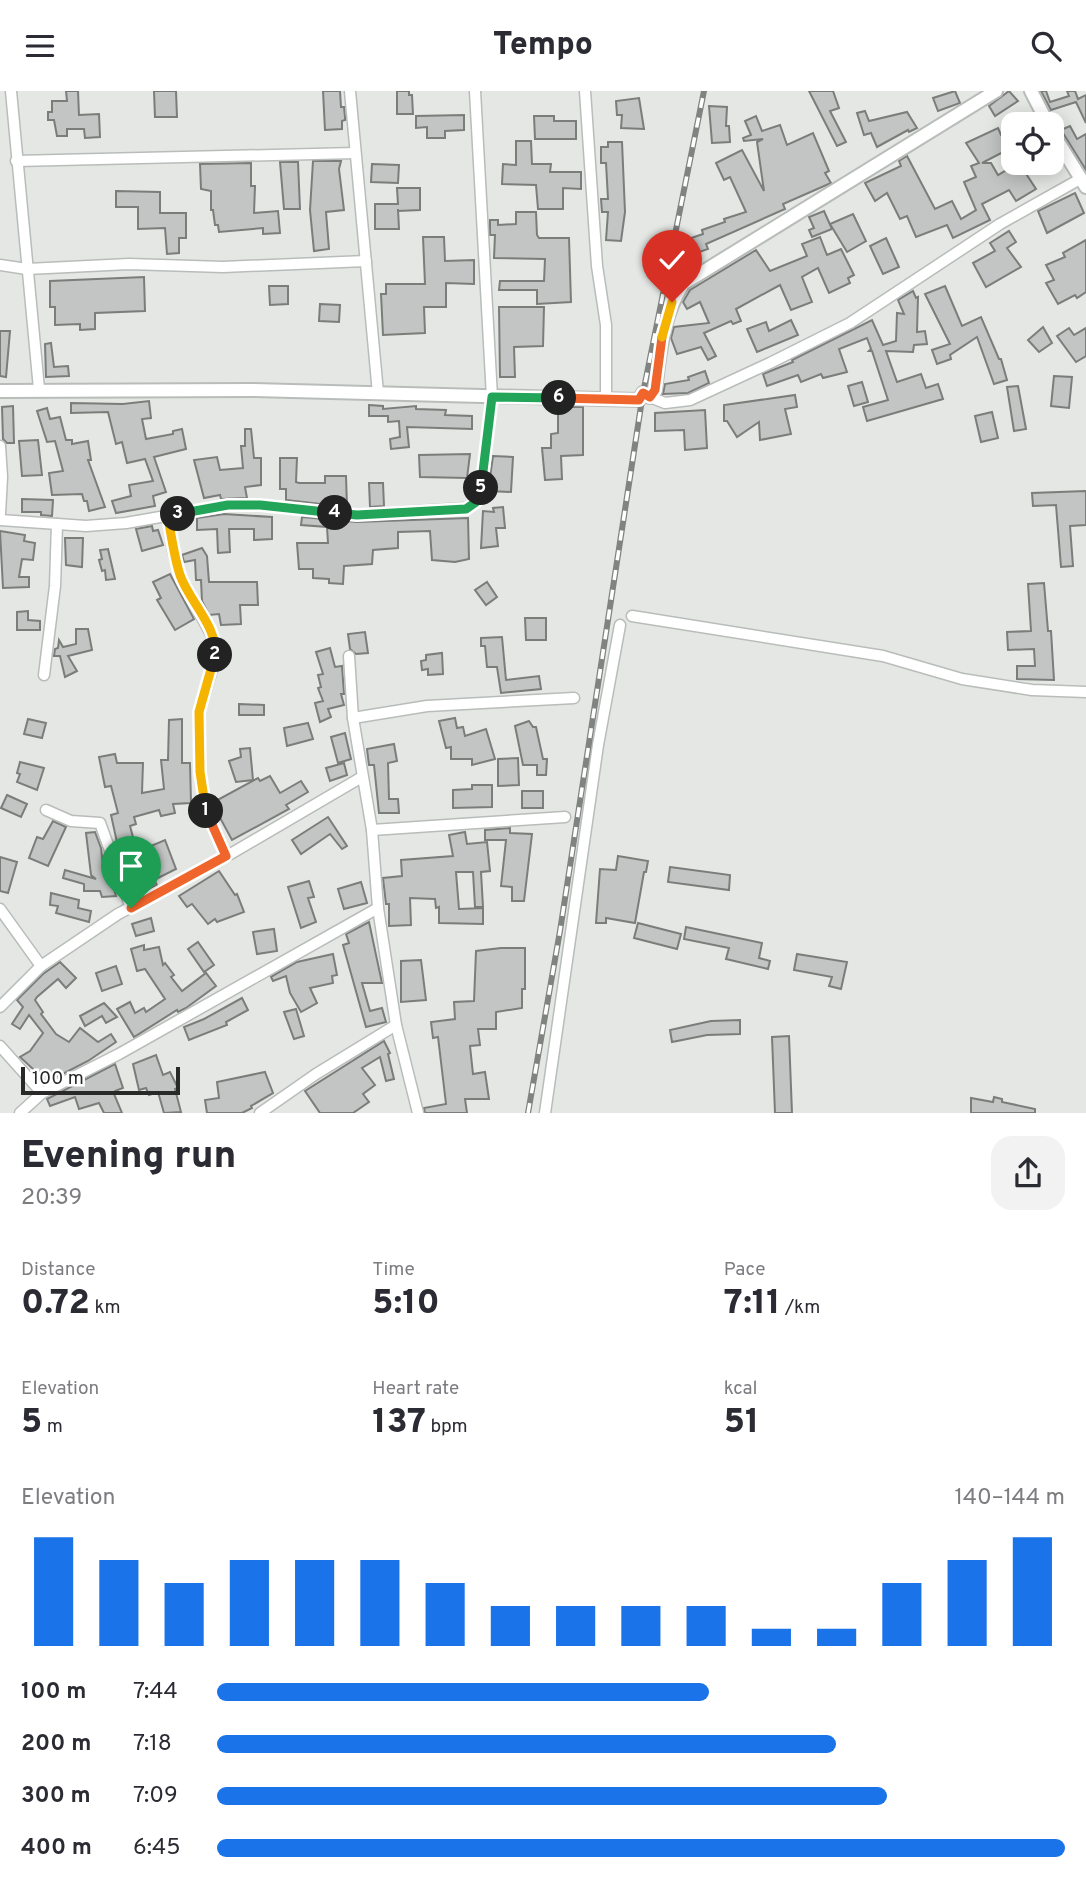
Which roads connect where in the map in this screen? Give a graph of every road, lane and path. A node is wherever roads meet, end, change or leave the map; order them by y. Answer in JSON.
{"nodes":[{"id":1,"x":11,"y":91,"type":"edge"},
{"id":2,"x":350,"y":91,"type":"edge"},
{"id":3,"x":474,"y":91,"type":"edge"},
{"id":4,"x":585,"y":91,"type":"edge"},
{"id":5,"x":996,"y":91,"type":"edge"},
{"id":6,"x":1031,"y":91,"type":"edge"},
{"id":7,"x":1042,"y":112,"type":"edge"},
{"id":8,"x":1064,"y":152,"type":"edge"},
{"id":9,"x":355,"y":153,"type":"junction"},
{"id":10,"x":16,"y":161,"type":"junction"},
{"id":11,"x":1083,"y":183,"type":"edge"},
{"id":12,"x":366,"y":261,"type":"junction"},
{"id":13,"x":0,"y":265,"type":"edge"},
{"id":14,"x":27,"y":269,"type":"junction"},
{"id":15,"x":39,"y":389,"type":"junction"},
{"id":16,"x":0,"y":391,"type":"edge"},
{"id":17,"x":378,"y":393,"type":"junction"},
{"id":18,"x":492,"y":397,"type":"junction"},
{"id":19,"x":650,"y":397,"type":"junction"},
{"id":20,"x":607,"y":399,"type":"junction"},
{"id":21,"x":0,"y":446,"type":"edge"},
{"id":22,"x":0,"y":514,"type":"edge"},
{"id":23,"x":168,"y":516,"type":"junction"},
{"id":24,"x":0,"y":520,"type":"edge"},
{"id":25,"x":57,"y":524,"type":"junction"},
{"id":26,"x":632,"y":616,"type":"dead end"},
{"id":27,"x":620,"y":625,"type":"dead end"},
{"id":28,"x":349,"y":656,"type":"dead end"},
{"id":29,"x":44,"y":675,"type":"dead end"},
{"id":30,"x":1086,"y":692,"type":"edge"},
{"id":31,"x":573,"y":698,"type":"dead end"},
{"id":32,"x":353,"y":718,"type":"junction"},
{"id":33,"x":362,"y":778,"type":"junction"},
{"id":34,"x":46,"y":810,"type":"dead end"},
{"id":35,"x":565,"y":817,"type":"dead end"},
{"id":36,"x":372,"y":830,"type":"junction"},
{"id":37,"x":226,"y":856,"type":"junction"},
{"id":38,"x":131,"y":908,"type":"junction"},
{"id":39,"x":378,"y":908,"type":"junction"},
{"id":40,"x":0,"y":909,"type":"edge"},
{"id":41,"x":41,"y":966,"type":"junction"},
{"id":42,"x":0,"y":1007,"type":"edge"},
{"id":43,"x":396,"y":1025,"type":"junction"},
{"id":44,"x":0,"y":1046,"type":"edge"},
{"id":45,"x":42,"y":1093,"type":"junction"},
{"id":46,"x":20,"y":1113,"type":"edge"},
{"id":47,"x":260,"y":1113,"type":"edge"},
{"id":48,"x":418,"y":1113,"type":"edge"},
{"id":49,"x":545,"y":1113,"type":"edge"}],
"edges":[{"from":1,"to":10,"type":"street"},
{"from":2,"to":9,"type":"street"},
{"from":3,"to":18,"type":"street"},
{"from":4,"to":20,"type":"street"},
{"from":5,"to":19,"type":"street"},
{"from":6,"to":7,"type":"street"},
{"from":8,"to":11,"type":"street"},
{"from":9,"to":10,"type":"street"},
{"from":9,"to":12,"type":"street"},
{"from":10,"to":14,"type":"street"},
{"from":11,"to":19,"type":"street"},
{"from":12,"to":14,"type":"street"},
{"from":12,"to":17,"type":"street"},
{"from":13,"to":14,"type":"street"},
{"from":14,"to":15,"type":"street"},
{"from":15,"to":16,"type":"street"},
{"from":15,"to":17,"type":"street"},
{"from":17,"to":18,"type":"street"},
{"from":18,"to":20,"type":"street"},
{"from":18,"to":23,"type":"street"},
{"from":19,"to":20,"type":"street"},
{"from":21,"to":22,"type":"street"},
{"from":23,"to":25,"type":"street"},
{"from":23,"to":37,"type":"street"},
{"from":24,"to":25,"type":"street"},
{"from":25,"to":29,"type":"street"},
{"from":26,"to":30,"type":"street"},
{"from":27,"to":49,"type":"street"},
{"from":28,"to":32,"type":"street"},
{"from":31,"to":32,"type":"street"},
{"from":32,"to":33,"type":"street"},
{"from":33,"to":36,"type":"street"},
{"from":33,"to":37,"type":"street"},
{"from":34,"to":38,"type":"street"},
{"from":35,"to":36,"type":"street"},
{"from":36,"to":39,"type":"street"},
{"from":37,"to":38,"type":"street"},
{"from":38,"to":41,"type":"street"},
{"from":39,"to":43,"type":"street"},
{"from":39,"to":45,"type":"street"},
{"from":40,"to":41,"type":"street"},
{"from":41,"to":42,"type":"street"},
{"from":43,"to":47,"type":"street"},
{"from":43,"to":48,"type":"street"},
{"from":44,"to":45,"type":"street"},
{"from":45,"to":46,"type":"street"}]}
